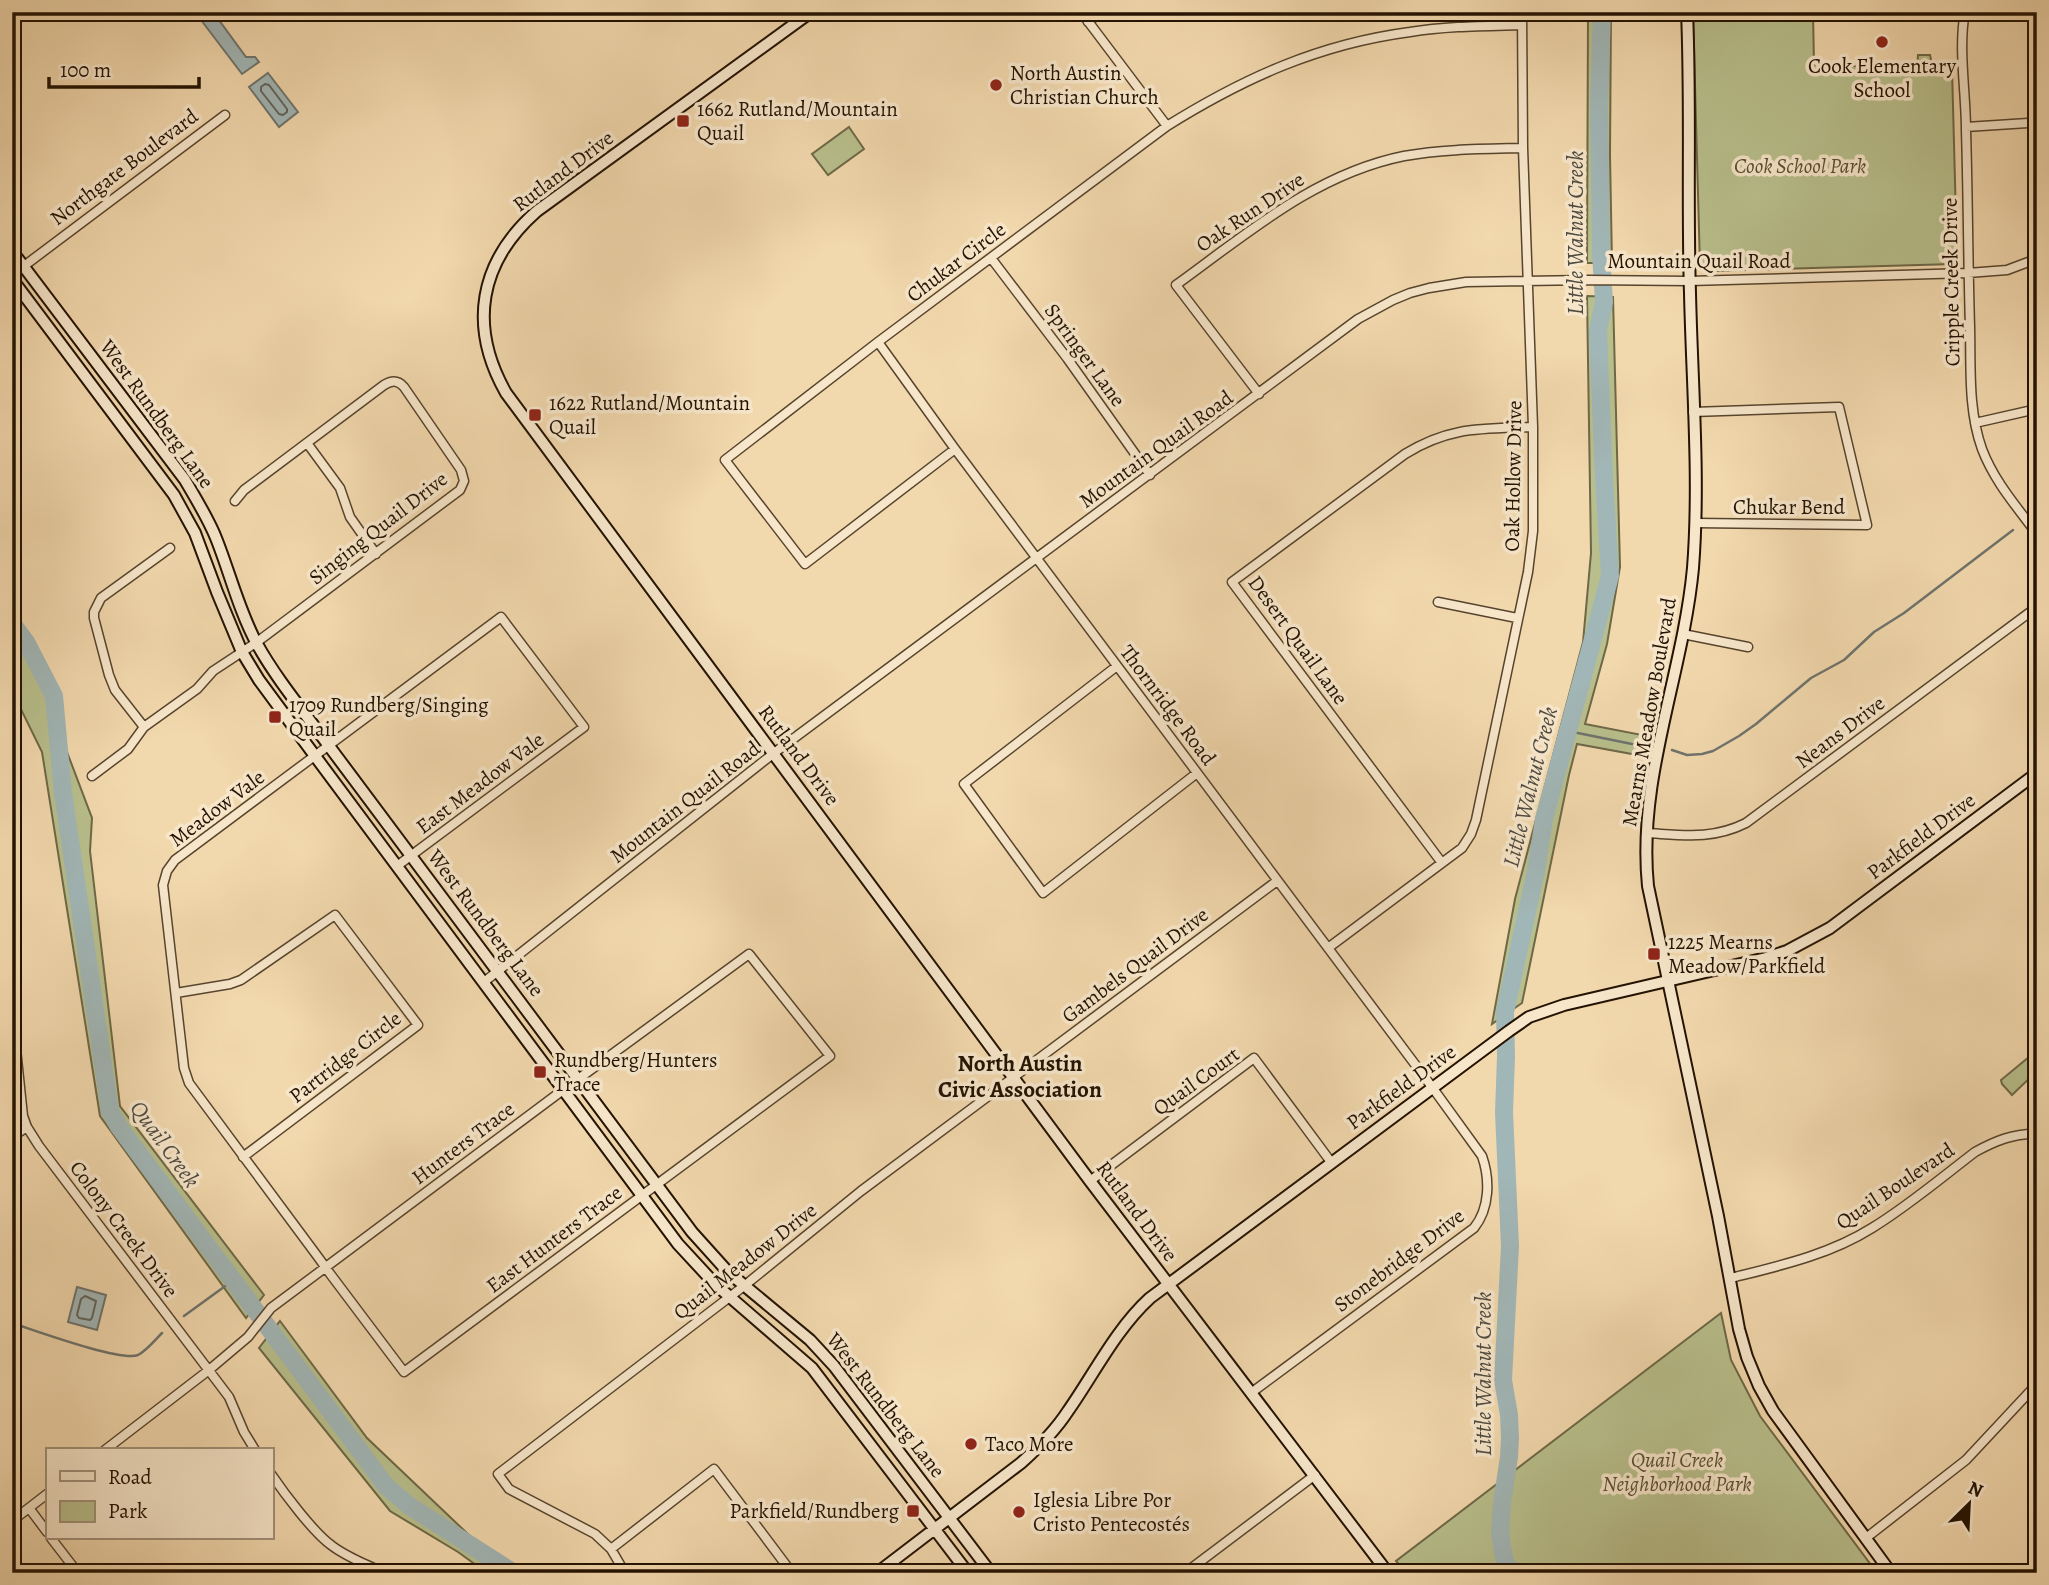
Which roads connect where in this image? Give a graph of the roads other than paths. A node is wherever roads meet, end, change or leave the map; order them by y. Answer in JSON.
{"nodes":[{"id":1,"x":811,"y":12,"type":"edge"},
{"id":2,"x":1081,"y":12,"type":"edge"},
{"id":3,"x":1101,"y":12,"type":"edge"},
{"id":4,"x":1522,"y":12,"type":"edge"},
{"id":5,"x":1687,"y":12,"type":"edge"},
{"id":6,"x":1965,"y":12,"type":"edge"},
{"id":7,"x":1088,"y":22,"type":"junction"},
{"id":8,"x":1522,"y":25,"type":"junction"},
{"id":9,"x":225,"y":115,"type":"dead end"},
{"id":10,"x":2028,"y":123,"type":"dead end"},
{"id":11,"x":1167,"y":126,"type":"junction"},
{"id":12,"x":1966,"y":127,"type":"junction"},
{"id":13,"x":1522,"y":148,"type":"junction"},
{"id":14,"x":12,"y":251,"type":"edge"},
{"id":15,"x":991,"y":258,"type":"junction"},
{"id":16,"x":2031,"y":261,"type":"dead end"},
{"id":17,"x":24,"y":266,"type":"junction"},
{"id":18,"x":1968,"y":274,"type":"junction"},
{"id":19,"x":12,"y":277,"type":"edge"},
{"id":20,"x":1527,"y":280,"type":"junction"},
{"id":21,"x":1689,"y":281,"type":"junction"},
{"id":22,"x":878,"y":342,"type":"junction"},
{"id":23,"x":1259,"y":394,"type":"junction"},
{"id":24,"x":2037,"y":409,"type":"edge"},
{"id":25,"x":1693,"y":412,"type":"junction"},
{"id":26,"x":1975,"y":423,"type":"junction"},
{"id":27,"x":1532,"y":427,"type":"junction"},
{"id":28,"x":307,"y":443,"type":"junction"},
{"id":29,"x":955,"y":449,"type":"junction"},
{"id":30,"x":170,"y":460,"type":"junction"},
{"id":31,"x":156,"y":470,"type":"junction"},
{"id":32,"x":1150,"y":475,"type":"junction"},
{"id":33,"x":235,"y":501,"type":"dead end"},
{"id":34,"x":1696,"y":523,"type":"junction"},
{"id":35,"x":2037,"y":534,"type":"edge"},
{"id":36,"x":170,"y":548,"type":"dead end"},
{"id":37,"x":376,"y":554,"type":"junction"},
{"id":38,"x":1037,"y":558,"type":"junction"},
{"id":39,"x":1438,"y":602,"type":"dead end"},
{"id":40,"x":2037,"y":607,"type":"edge"},
{"id":41,"x":1517,"y":618,"type":"junction"},
{"id":42,"x":1683,"y":634,"type":"junction"},
{"id":43,"x":257,"y":642,"type":"junction"},
{"id":44,"x":1748,"y":648,"type":"dead end"},
{"id":45,"x":242,"y":652,"type":"junction"},
{"id":46,"x":1117,"y":666,"type":"junction"},
{"id":47,"x":144,"y":727,"type":"junction"},
{"id":48,"x":584,"y":727,"type":"joint"},
{"id":49,"x":329,"y":746,"type":"junction"},
{"id":50,"x":774,"y":753,"type":"junction"},
{"id":51,"x":315,"y":757,"type":"junction"},
{"id":52,"x":1197,"y":773,"type":"junction"},
{"id":53,"x":2037,"y":773,"type":"edge"},
{"id":54,"x":92,"y":776,"type":"dead end"},
{"id":55,"x":1646,"y":833,"type":"junction"},
{"id":56,"x":412,"y":856,"type":"junction"},
{"id":57,"x":1442,"y":863,"type":"junction"},
{"id":58,"x":397,"y":866,"type":"junction"},
{"id":59,"x":1276,"y":881,"type":"junction"},
{"id":60,"x":1328,"y":948,"type":"junction"},
{"id":61,"x":498,"y":971,"type":"junction"},
{"id":62,"x":1668,"y":980,"type":"junction"},
{"id":63,"x":484,"y":982,"type":"junction"},
{"id":64,"x":176,"y":993,"type":"junction"},
{"id":65,"x":12,"y":1011,"type":"edge"},
{"id":66,"x":13,"y":1028,"type":"edge"},
{"id":67,"x":830,"y":1056,"type":"joint"},
{"id":68,"x":1013,"y":1076,"type":"junction"},
{"id":69,"x":578,"y":1079,"type":"junction"},
{"id":70,"x":1432,"y":1087,"type":"junction"},
{"id":71,"x":564,"y":1090,"type":"junction"},
{"id":72,"x":27,"y":1127,"type":"junction"},
{"id":73,"x":2037,"y":1134,"type":"edge"},
{"id":74,"x":12,"y":1137,"type":"edge"},
{"id":75,"x":243,"y":1157,"type":"junction"},
{"id":76,"x":1331,"y":1162,"type":"junction"},
{"id":77,"x":1090,"y":1181,"type":"junction"},
{"id":78,"x":656,"y":1184,"type":"junction"},
{"id":79,"x":642,"y":1194,"type":"junction"},
{"id":80,"x":325,"y":1267,"type":"junction"},
{"id":81,"x":1731,"y":1278,"type":"junction"},
{"id":82,"x":1168,"y":1284,"type":"junction"},
{"id":83,"x":744,"y":1286,"type":"junction"},
{"id":84,"x":729,"y":1297,"type":"junction"},
{"id":85,"x":209,"y":1370,"type":"junction"},
{"id":86,"x":844,"y":1377,"type":"junction"},
{"id":87,"x":2037,"y":1384,"type":"edge"},
{"id":88,"x":830,"y":1390,"type":"junction"},
{"id":89,"x":1251,"y":1393,"type":"junction"},
{"id":90,"x":108,"y":1448,"type":"edge"},
{"id":91,"x":254,"y":1448,"type":"edge"},
{"id":92,"x":1315,"y":1475,"type":"junction"},
{"id":93,"x":273,"y":1480,"type":"edge"},
{"id":94,"x":46,"y":1495,"type":"edge"},
{"id":95,"x":29,"y":1508,"type":"junction"},
{"id":96,"x":950,"y":1518,"type":"junction"},
{"id":97,"x":12,"y":1521,"type":"edge"},
{"id":98,"x":936,"y":1528,"type":"junction"},
{"id":99,"x":46,"y":1531,"type":"edge"},
{"id":100,"x":1866,"y":1538,"type":"junction"},
{"id":101,"x":53,"y":1540,"type":"edge"},
{"id":102,"x":611,"y":1549,"type":"junction"},
{"id":103,"x":78,"y":1573,"type":"edge"},
{"id":104,"x":384,"y":1573,"type":"edge"},
{"id":105,"x":625,"y":1573,"type":"edge"},
{"id":106,"x":792,"y":1573,"type":"edge"},
{"id":107,"x":877,"y":1573,"type":"edge"},
{"id":108,"x":968,"y":1573,"type":"edge"},
{"id":109,"x":991,"y":1573,"type":"edge"},
{"id":110,"x":1185,"y":1573,"type":"edge"},
{"id":111,"x":1388,"y":1573,"type":"edge"},
{"id":112,"x":1891,"y":1573,"type":"edge"}],
"edges":[{"from":1,"to":50,"type":"street","name":"Rutland Drive"},
{"from":2,"to":7,"type":"street"},
{"from":3,"to":7,"type":"street"},
{"from":4,"to":8,"type":"street","name":"Oak Hollow Drive"},
{"from":5,"to":21,"type":"street","name":"Mearns Meadow Boulevard"},
{"from":6,"to":12,"type":"street","name":"Cripple Creek Drive"},
{"from":7,"to":11,"type":"street"},
{"from":8,"to":11,"type":"street","name":"Chukar Circle"},
{"from":8,"to":13,"type":"street","name":"Oak Hollow Drive"},
{"from":9,"to":17,"type":"street","name":"Northgate Boulevard"},
{"from":10,"to":12,"type":"street"},
{"from":11,"to":15,"type":"street","name":"Chukar Circle"},
{"from":12,"to":18,"type":"street","name":"Cripple Creek Drive"},
{"from":13,"to":20,"type":"street","name":"Oak Hollow Drive"},
{"from":13,"to":23,"type":"street","name":"Oak Run Drive"},
{"from":14,"to":17,"type":"street","name":"West Rundberg Lane"},
{"from":15,"to":22,"type":"street","name":"Chukar Circle"},
{"from":15,"to":32,"type":"street","name":"Springer Lane"},
{"from":16,"to":18,"type":"street","name":"Mountain Quail Road"},
{"from":17,"to":19,"type":"street","name":"Northgate Boulevard"},
{"from":17,"to":30,"type":"street","name":"West Rundberg Lane"},
{"from":18,"to":21,"type":"street","name":"Mountain Quail Road"},
{"from":18,"to":26,"type":"street","name":"Cripple Creek Drive"},
{"from":19,"to":31,"type":"street","name":"West Rundberg Lane"},
{"from":20,"to":21,"type":"street","name":"Mountain Quail Road"},
{"from":20,"to":23,"type":"street","name":"Mountain Quail Road"},
{"from":20,"to":27,"type":"street","name":"Oak Hollow Drive"},
{"from":21,"to":25,"type":"street","name":"Mearns Meadow Boulevard"},
{"from":22,"to":29,"type":"street","name":"Thornridge Road"},
{"from":22,"to":29,"type":"street","name":"Chukar Circle"},
{"from":23,"to":32,"type":"street","name":"Mountain Quail Road"},
{"from":24,"to":26,"type":"street"},
{"from":25,"to":34,"type":"street","name":"Mearns Meadow Boulevard"},
{"from":25,"to":34,"type":"street","name":"Chukar Bend"},
{"from":26,"to":35,"type":"street","name":"Cripple Creek Drive"},
{"from":27,"to":41,"type":"street","name":"Oak Hollow Drive"},
{"from":27,"to":57,"type":"street","name":"Desert Quail Lane"},
{"from":28,"to":33,"type":"street","name":"Singing Quail Drive"},
{"from":28,"to":37,"type":"street"},
{"from":28,"to":37,"type":"street","name":"Singing Quail Drive"},
{"from":29,"to":38,"type":"street","name":"Thornridge Road"},
{"from":30,"to":31,"type":"street"},
{"from":30,"to":43,"type":"street","name":"West Rundberg Lane"},
{"from":31,"to":45,"type":"street","name":"West Rundberg Lane"},
{"from":32,"to":38,"type":"street","name":"Mountain Quail Road"},
{"from":34,"to":42,"type":"street","name":"Mearns Meadow Boulevard"},
{"from":36,"to":47,"type":"street"},
{"from":37,"to":43,"type":"street","name":"Singing Quail Drive"},
{"from":38,"to":46,"type":"street","name":"Thornridge Road"},
{"from":38,"to":50,"type":"street","name":"Mountain Quail Road"},
{"from":39,"to":41,"type":"street"},
{"from":40,"to":55,"type":"street","name":"Neans Drive"},
{"from":41,"to":57,"type":"street","name":"Oak Hollow Drive"},
{"from":42,"to":44,"type":"street"},
{"from":42,"to":55,"type":"street","name":"Mearns Meadow Boulevard"},
{"from":43,"to":45,"type":"street","name":"Singing Quail Drive"},
{"from":43,"to":49,"type":"street","name":"West Rundberg Lane"},
{"from":45,"to":47,"type":"street","name":"Singing Quail Drive"},
{"from":45,"to":51,"type":"street","name":"West Rundberg Lane"},
{"from":46,"to":52,"type":"street","name":"Thornridge Road"},
{"from":46,"to":52,"type":"street"},
{"from":47,"to":54,"type":"street","name":"Singing Quail Drive"},
{"from":48,"to":49,"type":"street","name":"Meadow Vale"},
{"from":48,"to":56,"type":"street","name":"East Meadow Vale"},
{"from":49,"to":51,"type":"street","name":"Meadow Vale"},
{"from":49,"to":56,"type":"street","name":"West Rundberg Lane"},
{"from":50,"to":61,"type":"street","name":"Mountain Quail Road"},
{"from":50,"to":68,"type":"street","name":"Rutland Drive"},
{"from":51,"to":58,"type":"street","name":"West Rundberg Lane"},
{"from":51,"to":64,"type":"street","name":"Meadow Vale"},
{"from":52,"to":59,"type":"street","name":"Thornridge Road"},
{"from":53,"to":62,"type":"street","name":"Parkfield Drive"},
{"from":55,"to":62,"type":"street","name":"Mearns Meadow Boulevard"},
{"from":56,"to":58,"type":"street","name":"East Meadow Vale"},
{"from":56,"to":61,"type":"street","name":"West Rundberg Lane"},
{"from":57,"to":60,"type":"street","name":"Oak Hollow Drive"},
{"from":58,"to":63,"type":"street","name":"West Rundberg Lane"},
{"from":59,"to":60,"type":"street","name":"Thornridge Road"},
{"from":59,"to":68,"type":"street","name":"Gambels Quail Drive"},
{"from":60,"to":70,"type":"street","name":"Thornridge Road"},
{"from":61,"to":63,"type":"street","name":"Mountain Quail Road"},
{"from":61,"to":69,"type":"street","name":"West Rundberg Lane"},
{"from":62,"to":70,"type":"street","name":"Parkfield Drive"},
{"from":62,"to":81,"type":"street","name":"Mearns Meadow Boulevard"},
{"from":63,"to":71,"type":"street","name":"West Rundberg Lane"},
{"from":64,"to":75,"type":"street","name":"Meadow Vale"},
{"from":64,"to":75,"type":"street","name":"Partridge Circle"},
{"from":65,"to":66,"type":"street","name":"Colony Creek Drive"},
{"from":66,"to":72,"type":"street","name":"Colony Creek Drive"},
{"from":67,"to":69,"type":"street","name":"Hunters Trace"},
{"from":67,"to":78,"type":"street","name":"East Hunters Trace"},
{"from":68,"to":77,"type":"street","name":"Rutland Drive"},
{"from":68,"to":83,"type":"street","name":"Quail Meadow Drive"},
{"from":69,"to":71,"type":"street","name":"Hunters Trace"},
{"from":69,"to":78,"type":"street","name":"West Rundberg Lane"},
{"from":70,"to":76,"type":"street","name":"Parkfield Drive"},
{"from":70,"to":89,"type":"street","name":"Stonebridge Drive"},
{"from":71,"to":79,"type":"street","name":"West Rundberg Lane"},
{"from":71,"to":80,"type":"street","name":"Hunters Trace"},
{"from":72,"to":74,"type":"street"},
{"from":72,"to":85,"type":"street","name":"Colony Creek Drive"},
{"from":73,"to":81,"type":"street","name":"Quail Boulevard"},
{"from":75,"to":80,"type":"street","name":"Meadow Vale"},
{"from":76,"to":77,"type":"street","name":"Quail Court"},
{"from":76,"to":82,"type":"street","name":"Parkfield Drive"},
{"from":77,"to":82,"type":"street","name":"Rutland Drive"},
{"from":78,"to":79,"type":"street","name":"East Hunters Trace"},
{"from":78,"to":83,"type":"street","name":"West Rundberg Lane"},
{"from":79,"to":80,"type":"street","name":"East Hunters Trace"},
{"from":79,"to":84,"type":"street","name":"West Rundberg Lane"},
{"from":80,"to":85,"type":"street","name":"Hunters Trace"},
{"from":81,"to":100,"type":"street","name":"Mearns Meadow Boulevard"},
{"from":82,"to":89,"type":"street","name":"Rutland Drive"},
{"from":82,"to":96,"type":"street","name":"Parkfield Drive"},
{"from":83,"to":84,"type":"street","name":"Quail Meadow Drive"},
{"from":83,"to":86,"type":"street","name":"West Rundberg Lane"},
{"from":84,"to":88,"type":"street","name":"West Rundberg Lane"},
{"from":84,"to":102,"type":"street","name":"Quail Meadow Drive"},
{"from":85,"to":90,"type":"street","name":"Hunters Trace"},
{"from":85,"to":91,"type":"street","name":"Colony Creek Drive"},
{"from":86,"to":88,"type":"street"},
{"from":86,"to":96,"type":"street","name":"West Rundberg Lane"},
{"from":87,"to":100,"type":"street"},
{"from":88,"to":98,"type":"street","name":"West Rundberg Lane"},
{"from":89,"to":92,"type":"street","name":"Rutland Drive"},
{"from":92,"to":110,"type":"street"},
{"from":92,"to":111,"type":"street","name":"Rutland Drive"},
{"from":93,"to":104,"type":"street"},
{"from":94,"to":95,"type":"street"},
{"from":95,"to":97,"type":"street"},
{"from":95,"to":99,"type":"street"},
{"from":96,"to":98,"type":"street","name":"Parkfield Drive"},
{"from":96,"to":109,"type":"street","name":"West Rundberg Lane"},
{"from":98,"to":107,"type":"street","name":"Parkfield Drive"},
{"from":98,"to":108,"type":"street","name":"West Rundberg Lane"},
{"from":100,"to":112,"type":"street","name":"Mearns Meadow Boulevard"},
{"from":101,"to":103,"type":"street"},
{"from":102,"to":105,"type":"street"},
{"from":102,"to":106,"type":"street"}]}
